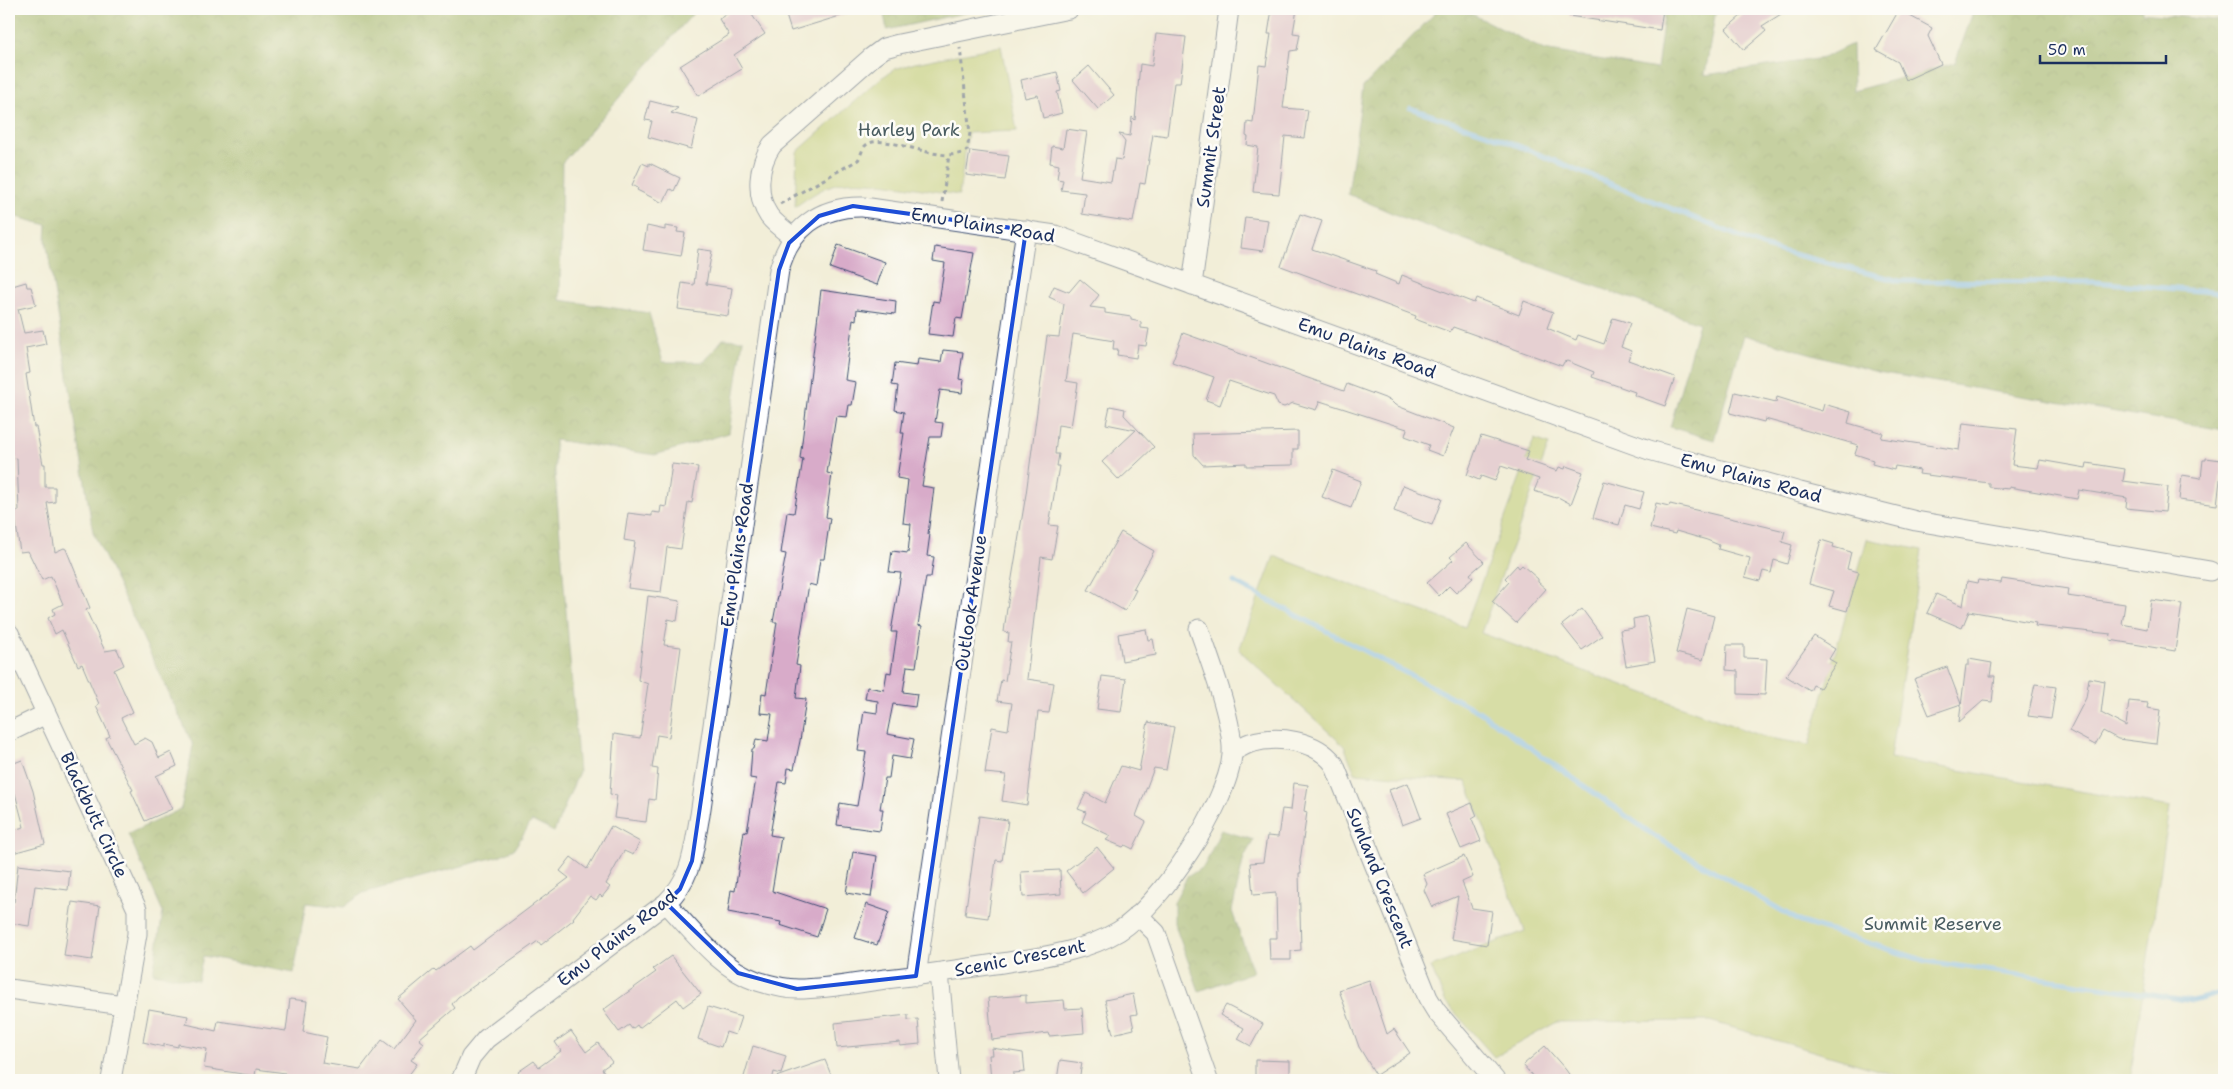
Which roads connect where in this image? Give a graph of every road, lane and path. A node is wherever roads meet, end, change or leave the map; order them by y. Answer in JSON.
{"nodes":[{"id":1,"x":1070,"y":9,"type":"edge"},
{"id":2,"x":1229,"y":9,"type":"edge"},
{"id":3,"x":961,"y":54,"type":"dead end"},
{"id":4,"x":949,"y":155,"type":"junction"},
{"id":5,"x":767,"y":213,"type":"junction"},
{"id":6,"x":939,"y":218,"type":"junction"},
{"id":7,"x":1026,"y":230,"type":"junction"},
{"id":8,"x":793,"y":237,"type":"junction"},
{"id":9,"x":1192,"y":285,"type":"junction"},
{"id":10,"x":2210,"y":571,"type":"dead end"},
{"id":11,"x":1200,"y":629,"type":"dead end"},
{"id":12,"x":9,"y":633,"type":"edge"},
{"id":13,"x":46,"y":714,"type":"junction"},
{"id":14,"x":9,"y":732,"type":"edge"},
{"id":15,"x":1232,"y":752,"type":"junction"},
{"id":16,"x":666,"y":903,"type":"junction"},
{"id":17,"x":1138,"y":915,"type":"junction"},
{"id":18,"x":939,"y":973,"type":"junction"},
{"id":19,"x":916,"y":976,"type":"junction"},
{"id":20,"x":9,"y":989,"type":"edge"},
{"id":21,"x":123,"y":1004,"type":"junction"},
{"id":22,"x":111,"y":1080,"type":"edge"},
{"id":23,"x":461,"y":1080,"type":"edge"},
{"id":24,"x":949,"y":1080,"type":"edge"},
{"id":25,"x":1208,"y":1080,"type":"edge"},
{"id":26,"x":1494,"y":1080,"type":"edge"}],
"edges":[{"from":1,"to":5,"type":"street"},
{"from":2,"to":9,"type":"street","name":"Summit Street"},
{"from":3,"to":4,"type":"path"},
{"from":4,"to":5,"type":"path"},
{"from":4,"to":6,"type":"path"},
{"from":5,"to":8,"type":"street"},
{"from":6,"to":7,"type":"street","name":"Emu Plains Road"},
{"from":6,"to":8,"type":"street","name":"Emu Plains Road"},
{"from":7,"to":9,"type":"street","name":"Emu Plains Road"},
{"from":7,"to":19,"type":"street","name":"Outlook Avenue"},
{"from":8,"to":16,"type":"street","name":"Emu Plains Road"},
{"from":9,"to":10,"type":"street","name":"Emu Plains Road"},
{"from":11,"to":15,"type":"street","name":"Scenic Crescent"},
{"from":12,"to":13,"type":"street","name":"Blackbutt Circle"},
{"from":13,"to":14,"type":"street"},
{"from":13,"to":21,"type":"street","name":"Blackbutt Circle"},
{"from":15,"to":17,"type":"street","name":"Scenic Crescent"},
{"from":15,"to":26,"type":"street","name":"Sunland Crescent"},
{"from":16,"to":19,"type":"street","name":"Scenic Crescent"},
{"from":16,"to":23,"type":"street","name":"Emu Plains Road"},
{"from":17,"to":18,"type":"street","name":"Scenic Crescent"},
{"from":17,"to":25,"type":"street"},
{"from":18,"to":19,"type":"street","name":"Scenic Crescent"},
{"from":18,"to":24,"type":"street"},
{"from":20,"to":21,"type":"street"},
{"from":21,"to":22,"type":"street","name":"Blackbutt Circle"}]}
